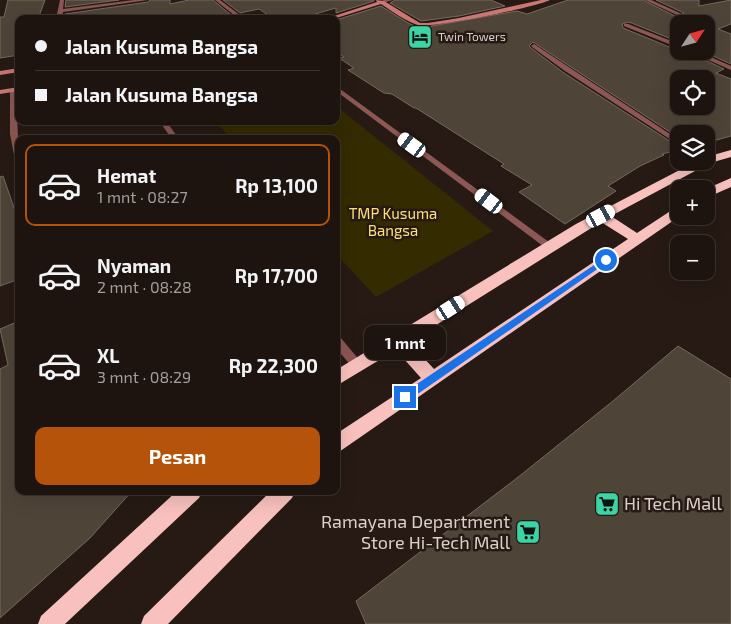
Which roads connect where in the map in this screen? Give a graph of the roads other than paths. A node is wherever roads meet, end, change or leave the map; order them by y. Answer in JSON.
{"nodes":[{"id":1,"x":62,"y":0,"type":"edge"},
{"id":2,"x":146,"y":0,"type":"edge"},
{"id":3,"x":217,"y":0,"type":"edge"},
{"id":4,"x":391,"y":0,"type":"edge"},
{"id":5,"x":548,"y":0,"type":"edge"},
{"id":6,"x":647,"y":0,"type":"edge"},
{"id":7,"x":380,"y":1,"type":"edge"},
{"id":8,"x":61,"y":11,"type":"junction"},
{"id":9,"x":680,"y":14,"type":"dead end"},
{"id":10,"x":60,"y":15,"type":"edge"},
{"id":11,"x":238,"y":15,"type":"edge"},
{"id":12,"x":339,"y":15,"type":"edge"},
{"id":13,"x":626,"y":25,"type":"dead end"},
{"id":14,"x":670,"y":42,"type":"edge"},
{"id":15,"x":534,"y":46,"type":"dead end"},
{"id":16,"x":712,"y":60,"type":"edge"},
{"id":17,"x":731,"y":68,"type":"edge"},
{"id":18,"x":15,"y":71,"type":"edge"},
{"id":19,"x":0,"y":73,"type":"edge"},
{"id":20,"x":15,"y":89,"type":"edge"},
{"id":21,"x":340,"y":91,"type":"edge"},
{"id":22,"x":0,"y":92,"type":"edge"},
{"id":23,"x":15,"y":112,"type":"edge"},
{"id":24,"x":165,"y":125,"type":"edge"},
{"id":25,"x":173,"y":135,"type":"edge"},
{"id":26,"x":670,"y":137,"type":"edge"},
{"id":27,"x":15,"y":139,"type":"edge"},
{"id":28,"x":731,"y":153,"type":"edge"},
{"id":29,"x":715,"y":158,"type":"edge"},
{"id":30,"x":689,"y":170,"type":"edge"},
{"id":31,"x":731,"y":182,"type":"edge"},
{"id":32,"x":715,"y":190,"type":"edge"},
{"id":33,"x":601,"y":216,"type":"junction"},
{"id":34,"x":670,"y":217,"type":"edge"},
{"id":35,"x":636,"y":239,"type":"junction"},
{"id":36,"x":550,"y":246,"type":"junction"},
{"id":37,"x":398,"y":341,"type":"junction"},
{"id":38,"x":340,"y":345,"type":"edge"},
{"id":39,"x":357,"y":365,"type":"junction"},
{"id":40,"x":340,"y":376,"type":"edge"},
{"id":41,"x":432,"y":379,"type":"junction"},
{"id":42,"x":340,"y":443,"type":"edge"},
{"id":43,"x":188,"y":495,"type":"edge"},
{"id":44,"x":281,"y":495,"type":"edge"},
{"id":45,"x":49,"y":624,"type":"edge"},
{"id":46,"x":152,"y":624,"type":"edge"}],
"edges":[{"from":1,"to":8,"type":"street"},
{"from":2,"to":8,"type":"street"},
{"from":3,"to":11,"type":"street"},
{"from":4,"to":7,"type":"street"},
{"from":5,"to":7,"type":"street"},
{"from":6,"to":9,"type":"street"},
{"from":7,"to":12,"type":"street"},
{"from":8,"to":10,"type":"street"},
{"from":13,"to":14,"type":"street"},
{"from":15,"to":26,"type":"street"},
{"from":16,"to":17,"type":"street"},
{"from":18,"to":19,"type":"street"},
{"from":20,"to":22,"type":"street"},
{"from":21,"to":36,"type":"street"},
{"from":23,"to":27,"type":"street"},
{"from":24,"to":25,"type":"street"},
{"from":28,"to":29,"type":"highway"},
{"from":30,"to":33,"type":"highway"},
{"from":31,"to":32,"type":"highway"},
{"from":33,"to":35,"type":"highway"},
{"from":33,"to":36,"type":"highway"},
{"from":34,"to":35,"type":"highway"},
{"from":35,"to":41,"type":"highway"},
{"from":36,"to":37,"type":"highway"},
{"from":37,"to":39,"type":"highway"},
{"from":37,"to":41,"type":"highway"},
{"from":38,"to":39,"type":"street"},
{"from":39,"to":40,"type":"highway"},
{"from":41,"to":42,"type":"highway"},
{"from":43,"to":45,"type":"highway"},
{"from":44,"to":46,"type":"highway"}]}
